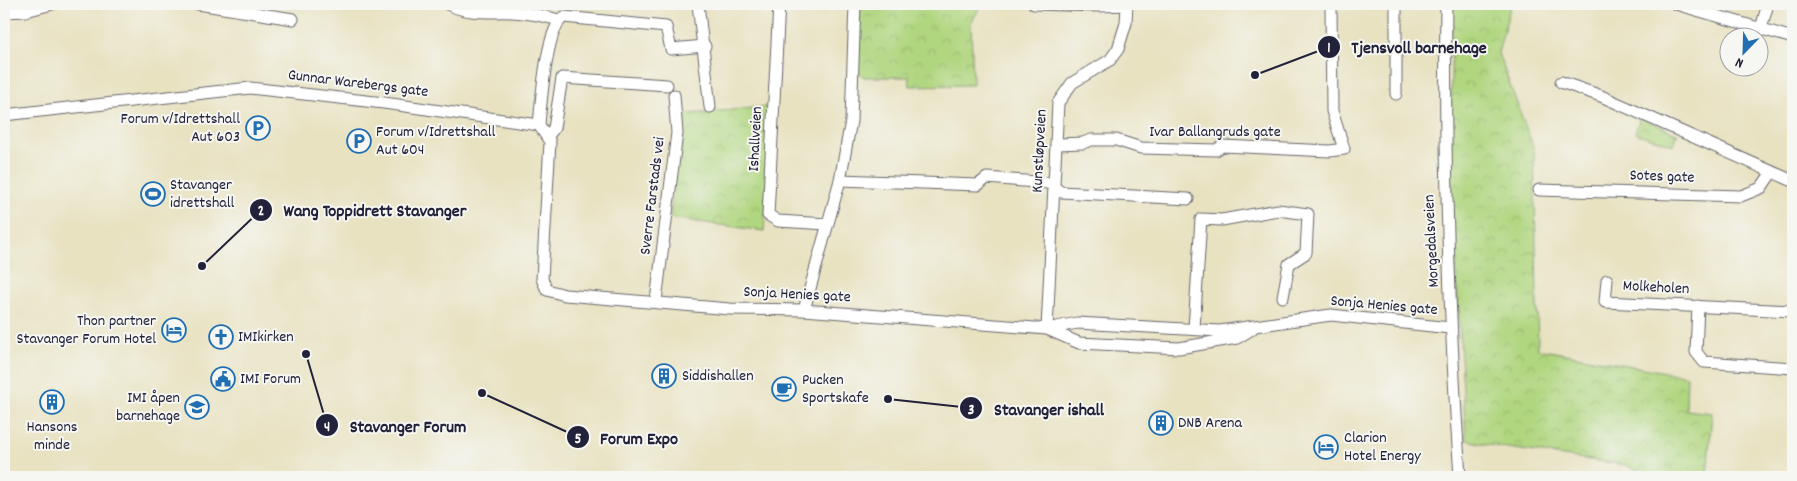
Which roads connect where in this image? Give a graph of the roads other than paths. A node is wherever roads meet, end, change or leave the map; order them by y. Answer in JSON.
{"nodes":[{"id":1,"x":52,"y":4,"type":"edge"},
{"id":2,"x":198,"y":4,"type":"edge"},
{"id":3,"x":449,"y":4,"type":"edge"},
{"id":4,"x":698,"y":4,"type":"edge"},
{"id":5,"x":779,"y":4,"type":"edge"},
{"id":6,"x":855,"y":4,"type":"edge"},
{"id":7,"x":1034,"y":4,"type":"edge"},
{"id":8,"x":1127,"y":4,"type":"edge"},
{"id":9,"x":1330,"y":4,"type":"edge"},
{"id":10,"x":1396,"y":4,"type":"edge"},
{"id":11,"x":1446,"y":4,"type":"edge"},
{"id":12,"x":1676,"y":4,"type":"edge"},
{"id":13,"x":1768,"y":4,"type":"edge"},
{"id":14,"x":4,"y":12,"type":"edge"},
{"id":15,"x":293,"y":19,"type":"dead end"},
{"id":16,"x":559,"y":20,"type":"junction"},
{"id":17,"x":1761,"y":28,"type":"joint"},
{"id":18,"x":1770,"y":31,"type":"edge"},
{"id":19,"x":1793,"y":38,"type":"edge"},
{"id":20,"x":705,"y":46,"type":"junction"},
{"id":21,"x":1561,"y":82,"type":"dead end"},
{"id":22,"x":666,"y":85,"type":"dead end"},
{"id":23,"x":1396,"y":94,"type":"dead end"},
{"id":24,"x":674,"y":95,"type":"dead end"},
{"id":25,"x":710,"y":107,"type":"dead end"},
{"id":26,"x":4,"y":115,"type":"edge"},
{"id":27,"x":539,"y":125,"type":"junction"},
{"id":28,"x":548,"y":136,"type":"junction"},
{"id":29,"x":1058,"y":144,"type":"junction"},
{"id":30,"x":1772,"y":172,"type":"junction"},
{"id":31,"x":840,"y":180,"type":"junction"},
{"id":32,"x":1793,"y":181,"type":"edge"},
{"id":33,"x":1055,"y":186,"type":"junction"},
{"id":34,"x":1540,"y":190,"type":"dead end"},
{"id":35,"x":1188,"y":198,"type":"dead end"},
{"id":36,"x":827,"y":224,"type":"junction"},
{"id":37,"x":1607,"y":280,"type":"dead end"},
{"id":38,"x":1283,"y":296,"type":"dead end"},
{"id":39,"x":656,"y":301,"type":"junction"},
{"id":40,"x":1698,"y":306,"type":"junction"},
{"id":41,"x":804,"y":310,"type":"junction"},
{"id":42,"x":1793,"y":311,"type":"edge"},
{"id":43,"x":1257,"y":326,"type":"junction"},
{"id":44,"x":1450,"y":328,"type":"junction"},
{"id":45,"x":1047,"y":329,"type":"junction"},
{"id":46,"x":1194,"y":329,"type":"junction"},
{"id":47,"x":1793,"y":368,"type":"edge"},
{"id":48,"x":1460,"y":477,"type":"edge"}],
"edges":[{"from":1,"to":14,"type":"street"},
{"from":2,"to":15,"type":"street"},
{"from":3,"to":16,"type":"street"},
{"from":4,"to":20,"type":"street"},
{"from":5,"to":36,"type":"street","name":"Ishallveien"},
{"from":6,"to":31,"type":"street"},
{"from":7,"to":8,"type":"street"},
{"from":8,"to":29,"type":"street","name":"Kunstløpveien"},
{"from":9,"to":29,"type":"street","name":"Ivar Ballangruds gate"},
{"from":10,"to":23,"type":"street"},
{"from":11,"to":44,"type":"street","name":"Morgedalsveien"},
{"from":12,"to":17,"type":"street"},
{"from":13,"to":17,"type":"street"},
{"from":16,"to":20,"type":"street"},
{"from":16,"to":27,"type":"street"},
{"from":18,"to":19,"type":"street"},
{"from":20,"to":25,"type":"street"},
{"from":21,"to":30,"type":"street"},
{"from":22,"to":28,"type":"street"},
{"from":24,"to":39,"type":"street","name":"Sverre Farstads vei"},
{"from":26,"to":27,"type":"street","name":"Gunnar Warebergs gate"},
{"from":27,"to":28,"type":"street"},
{"from":28,"to":39,"type":"street","name":"Sonja Henies gate"},
{"from":29,"to":33,"type":"street","name":"Kunstløpveien"},
{"from":30,"to":32,"type":"street"},
{"from":30,"to":34,"type":"street","name":"Sotes gate"},
{"from":31,"to":33,"type":"street"},
{"from":31,"to":36,"type":"street"},
{"from":33,"to":35,"type":"street"},
{"from":33,"to":45,"type":"street","name":"Kunstløpveien"},
{"from":36,"to":41,"type":"street"},
{"from":37,"to":40,"type":"street","name":"Molkeholen"},
{"from":38,"to":46,"type":"street"},
{"from":39,"to":41,"type":"street","name":"Sonja Henies gate"},
{"from":40,"to":42,"type":"street","name":"Molkeholen"},
{"from":40,"to":47,"type":"street","name":"Molkeholen"},
{"from":41,"to":45,"type":"street","name":"Sonja Henies gate"},
{"from":43,"to":44,"type":"street","name":"Sonja Henies gate"},
{"from":43,"to":45,"type":"street","name":"Sonja Henies gate"},
{"from":43,"to":46,"type":"street","name":"Sonja Henies gate"},
{"from":44,"to":48,"type":"street","name":"Morgedalsveien"},
{"from":45,"to":46,"type":"street","name":"Sonja Henies gate"}]}
